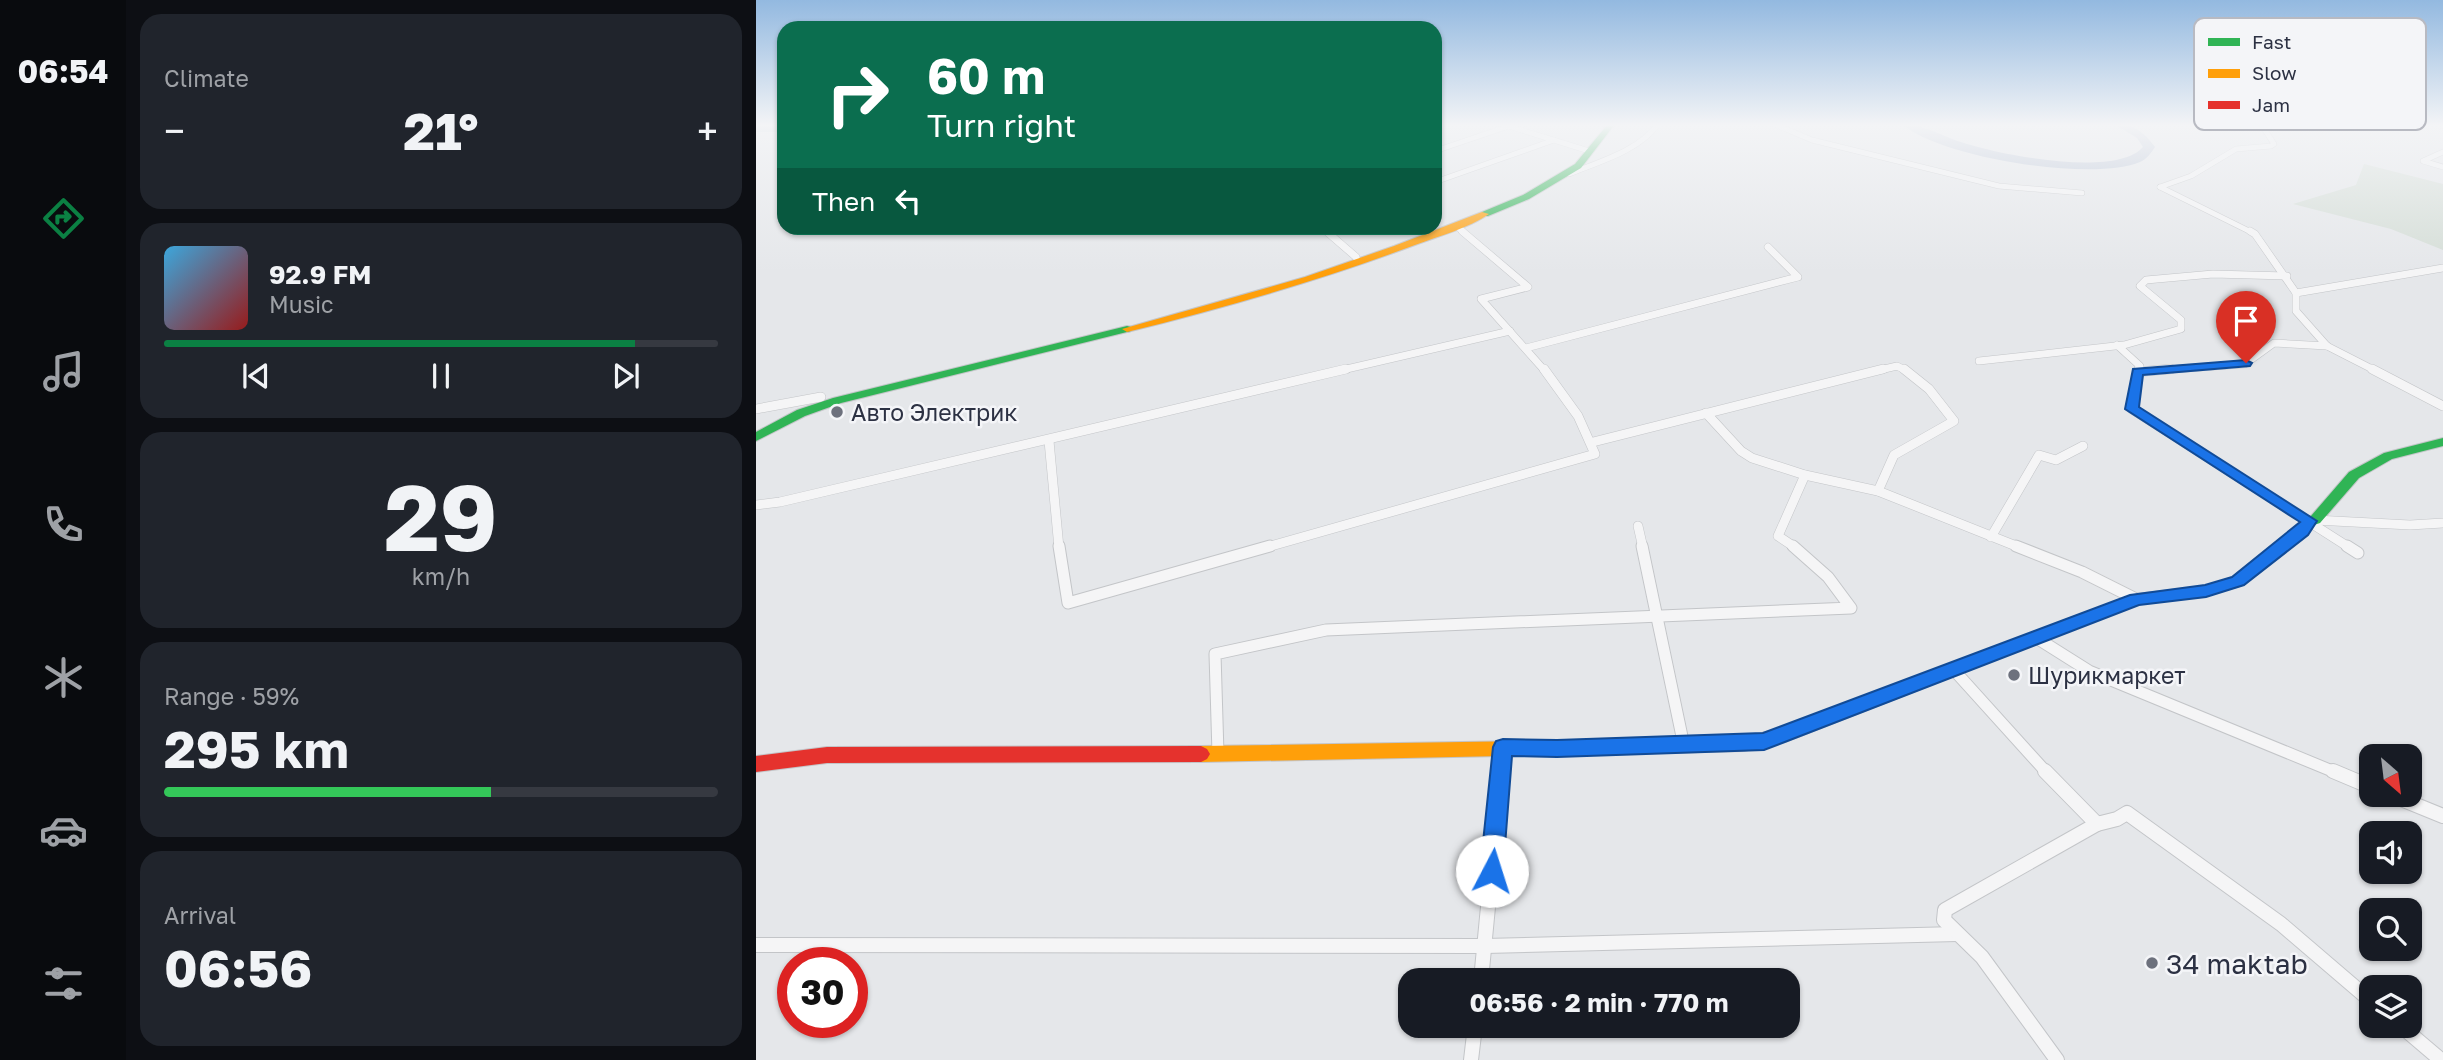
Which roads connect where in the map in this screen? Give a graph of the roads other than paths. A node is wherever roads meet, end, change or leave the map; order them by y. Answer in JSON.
{"nodes":[{"id":1,"x":1556,"y":173,"type":"edge"},
{"id":2,"x":1567,"y":173,"type":"edge"},
{"id":3,"x":1570,"y":173,"type":"edge"},
{"id":4,"x":1947,"y":173,"type":"edge"},
{"id":5,"x":2195,"y":173,"type":"edge"},
{"id":6,"x":1562,"y":177,"type":"junction"},
{"id":7,"x":2081,"y":193,"type":"dead end"},
{"id":8,"x":1442,"y":226,"type":"edge"},
{"id":9,"x":1456,"y":226,"type":"junction"},
{"id":10,"x":1442,"y":231,"type":"edge"},
{"id":11,"x":1330,"y":235,"type":"edge"},
{"id":12,"x":1418,"y":235,"type":"edge"},
{"id":13,"x":1430,"y":235,"type":"edge"},
{"id":14,"x":1768,"y":247,"type":"dead end"},
{"id":15,"x":1356,"y":257,"type":"junction"},
{"id":16,"x":2443,"y":268,"type":"edge"},
{"id":17,"x":2287,"y":276,"type":"junction"},
{"id":18,"x":2296,"y":293,"type":"junction"},
{"id":19,"x":1152,"y":321,"type":"junction"},
{"id":20,"x":1510,"y":331,"type":"junction"},
{"id":21,"x":2117,"y":345,"type":"junction"},
{"id":22,"x":2327,"y":346,"type":"junction"},
{"id":23,"x":1526,"y":348,"type":"junction"},
{"id":24,"x":1979,"y":361,"type":"dead end"},
{"id":25,"x":2137,"y":372,"type":"junction"},
{"id":26,"x":821,"y":397,"type":"junction"},
{"id":27,"x":2443,"y":406,"type":"edge"},
{"id":28,"x":756,"y":408,"type":"edge"},
{"id":29,"x":1706,"y":413,"type":"junction"},
{"id":30,"x":756,"y":425,"type":"edge"},
{"id":31,"x":756,"y":437,"type":"edge"},
{"id":32,"x":1049,"y":441,"type":"junction"},
{"id":33,"x":1593,"y":442,"type":"junction"},
{"id":34,"x":2443,"y":442,"type":"edge"},
{"id":35,"x":2083,"y":446,"type":"dead end"},
{"id":36,"x":1805,"y":475,"type":"junction"},
{"id":37,"x":1878,"y":491,"type":"junction"},
{"id":38,"x":756,"y":505,"type":"edge"},
{"id":39,"x":2312,"y":520,"type":"junction"},
{"id":40,"x":2443,"y":523,"type":"edge"},
{"id":41,"x":1638,"y":526,"type":"dead end"},
{"id":42,"x":1991,"y":537,"type":"junction"},
{"id":43,"x":2358,"y":553,"type":"dead end"},
{"id":44,"x":2136,"y":599,"type":"junction"},
{"id":45,"x":1659,"y":618,"type":"junction"},
{"id":46,"x":2035,"y":637,"type":"junction"},
{"id":47,"x":1953,"y":669,"type":"junction"},
{"id":48,"x":1684,"y":746,"type":"junction"},
{"id":49,"x":1503,"y":747,"type":"junction"},
{"id":50,"x":1218,"y":754,"type":"junction"},
{"id":51,"x":756,"y":764,"type":"edge"},
{"id":52,"x":2359,"y":783,"type":"edge"},
{"id":53,"x":2421,"y":807,"type":"edge"},
{"id":54,"x":2443,"y":816,"type":"edge"},
{"id":55,"x":2097,"y":824,"type":"junction"},
{"id":56,"x":1957,"y":934,"type":"junction"},
{"id":57,"x":756,"y":945,"type":"edge"},
{"id":58,"x":1485,"y":946,"type":"junction"},
{"id":59,"x":1482,"y":968,"type":"edge"},
{"id":60,"x":2359,"y":991,"type":"edge"},
{"id":61,"x":1474,"y":1038,"type":"edge"},
{"id":62,"x":2414,"y":1038,"type":"edge"},
{"id":63,"x":1471,"y":1060,"type":"edge"},
{"id":64,"x":2057,"y":1060,"type":"edge"},
{"id":65,"x":2441,"y":1060,"type":"edge"}],
"edges":[{"from":1,"to":8,"type":"main road"},
{"from":2,"to":6,"type":"main road"},
{"from":3,"to":6,"type":"street"},
{"from":4,"to":7,"type":"street"},
{"from":5,"to":17,"type":"street"},
{"from":6,"to":9,"type":"main road"},
{"from":9,"to":10,"type":"main road"},
{"from":9,"to":20,"type":"street"},
{"from":11,"to":15,"type":"street"},
{"from":12,"to":15,"type":"main road"},
{"from":13,"to":19,"type":"main road"},
{"from":14,"to":23,"type":"street"},
{"from":15,"to":19,"type":"main road"},
{"from":16,"to":18,"type":"street"},
{"from":17,"to":18,"type":"street"},
{"from":17,"to":21,"type":"street"},
{"from":18,"to":22,"type":"street"},
{"from":19,"to":26,"type":"main road"},
{"from":19,"to":31,"type":"main road"},
{"from":20,"to":23,"type":"street"},
{"from":20,"to":32,"type":"street"},
{"from":21,"to":24,"type":"street"},
{"from":21,"to":25,"type":"street"},
{"from":22,"to":25,"type":"street"},
{"from":22,"to":27,"type":"street"},
{"from":23,"to":33,"type":"street"},
{"from":25,"to":39,"type":"street"},
{"from":26,"to":28,"type":"street"},
{"from":26,"to":30,"type":"main road"},
{"from":29,"to":33,"type":"street"},
{"from":29,"to":36,"type":"street"},
{"from":29,"to":37,"type":"street"},
{"from":32,"to":33,"type":"street"},
{"from":32,"to":38,"type":"street"},
{"from":34,"to":39,"type":"main road"},
{"from":35,"to":42,"type":"street"},
{"from":36,"to":37,"type":"street"},
{"from":36,"to":45,"type":"street"},
{"from":37,"to":42,"type":"street"},
{"from":39,"to":40,"type":"street"},
{"from":39,"to":43,"type":"street"},
{"from":39,"to":44,"type":"main road"},
{"from":41,"to":45,"type":"street"},
{"from":42,"to":44,"type":"street"},
{"from":44,"to":46,"type":"main road"},
{"from":45,"to":48,"type":"street"},
{"from":45,"to":50,"type":"street"},
{"from":46,"to":47,"type":"main road"},
{"from":46,"to":52,"type":"street"},
{"from":47,"to":48,"type":"main road"},
{"from":47,"to":55,"type":"street"},
{"from":48,"to":49,"type":"main road"},
{"from":49,"to":50,"type":"main road"},
{"from":49,"to":58,"type":"street"},
{"from":50,"to":51,"type":"main road"},
{"from":53,"to":54,"type":"street"},
{"from":55,"to":56,"type":"street"},
{"from":55,"to":60,"type":"street"},
{"from":56,"to":58,"type":"street"},
{"from":56,"to":64,"type":"street"},
{"from":57,"to":58,"type":"street"},
{"from":58,"to":59,"type":"street"},
{"from":61,"to":63,"type":"street"},
{"from":62,"to":65,"type":"street"}]}
